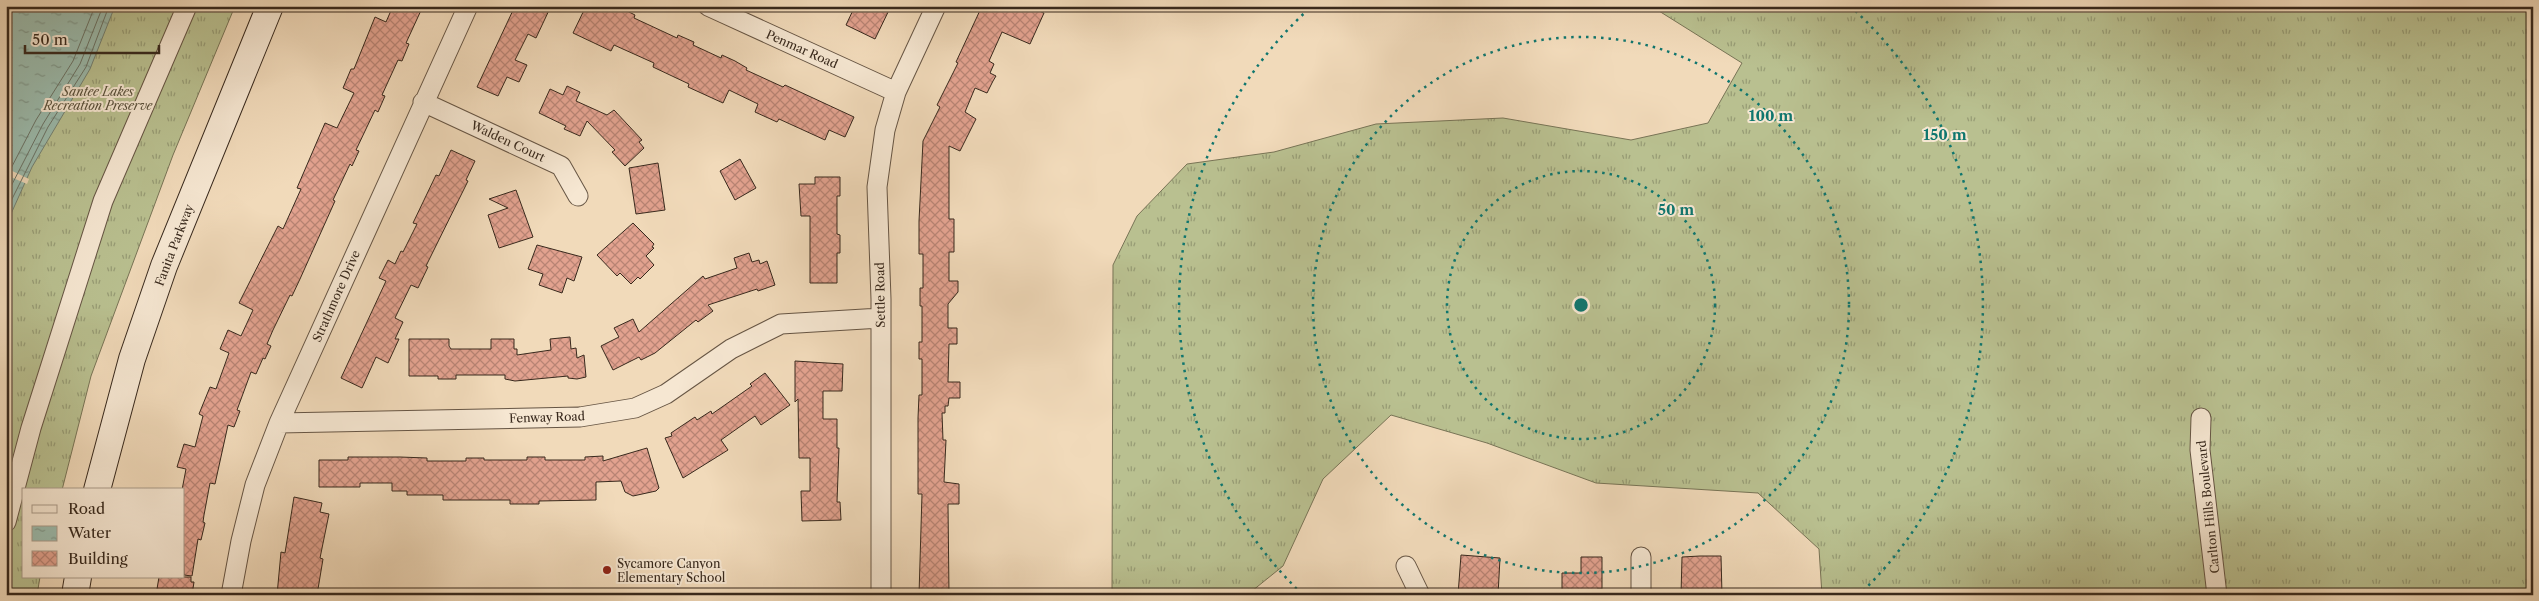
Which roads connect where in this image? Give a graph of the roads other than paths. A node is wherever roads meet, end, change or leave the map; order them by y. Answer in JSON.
{"nodes":[{"id":1,"x":187,"y":6,"type":"edge"},
{"id":2,"x":270,"y":6,"type":"edge"},
{"id":3,"x":468,"y":6,"type":"edge"},
{"id":4,"x":708,"y":6,"type":"edge"},
{"id":5,"x":936,"y":6,"type":"edge"},
{"id":6,"x":896,"y":92,"type":"junction"},
{"id":7,"x":423,"y":102,"type":"junction"},
{"id":8,"x":578,"y":196,"type":"dead end"},
{"id":9,"x":881,"y":318,"type":"junction"},
{"id":10,"x":2202,"y":418,"type":"dead end"},
{"id":11,"x":279,"y":422,"type":"junction"},
{"id":12,"x":98,"y":488,"type":"edge"},
{"id":13,"x":6,"y":522,"type":"edge"},
{"id":14,"x":1641,"y":557,"type":"dead end"},
{"id":15,"x":1406,"y":566,"type":"dead end"},
{"id":16,"x":78,"y":578,"type":"edge"},
{"id":17,"x":75,"y":595,"type":"edge"},
{"id":18,"x":231,"y":595,"type":"edge"},
{"id":19,"x":881,"y":595,"type":"edge"},
{"id":20,"x":1420,"y":595,"type":"edge"},
{"id":21,"x":1641,"y":595,"type":"edge"},
{"id":22,"x":2217,"y":595,"type":"edge"}],
"edges":[{"from":1,"to":13,"type":"street"},
{"from":2,"to":12,"type":"street","name":"Fanita Parkway"},
{"from":3,"to":7,"type":"street","name":"Strathmore Drive"},
{"from":4,"to":6,"type":"street","name":"Penmar Road"},
{"from":5,"to":6,"type":"street","name":"Settle Road"},
{"from":6,"to":9,"type":"street","name":"Settle Road"},
{"from":7,"to":8,"type":"street","name":"Walden Court"},
{"from":7,"to":11,"type":"street","name":"Strathmore Drive"},
{"from":9,"to":11,"type":"street","name":"Fenway Road"},
{"from":9,"to":19,"type":"street","name":"Settle Road"},
{"from":10,"to":22,"type":"street","name":"Carlton Hills Boulevard"},
{"from":11,"to":18,"type":"street","name":"Strathmore Drive"},
{"from":14,"to":21,"type":"street"},
{"from":15,"to":20,"type":"street"},
{"from":16,"to":17,"type":"street"}]}
